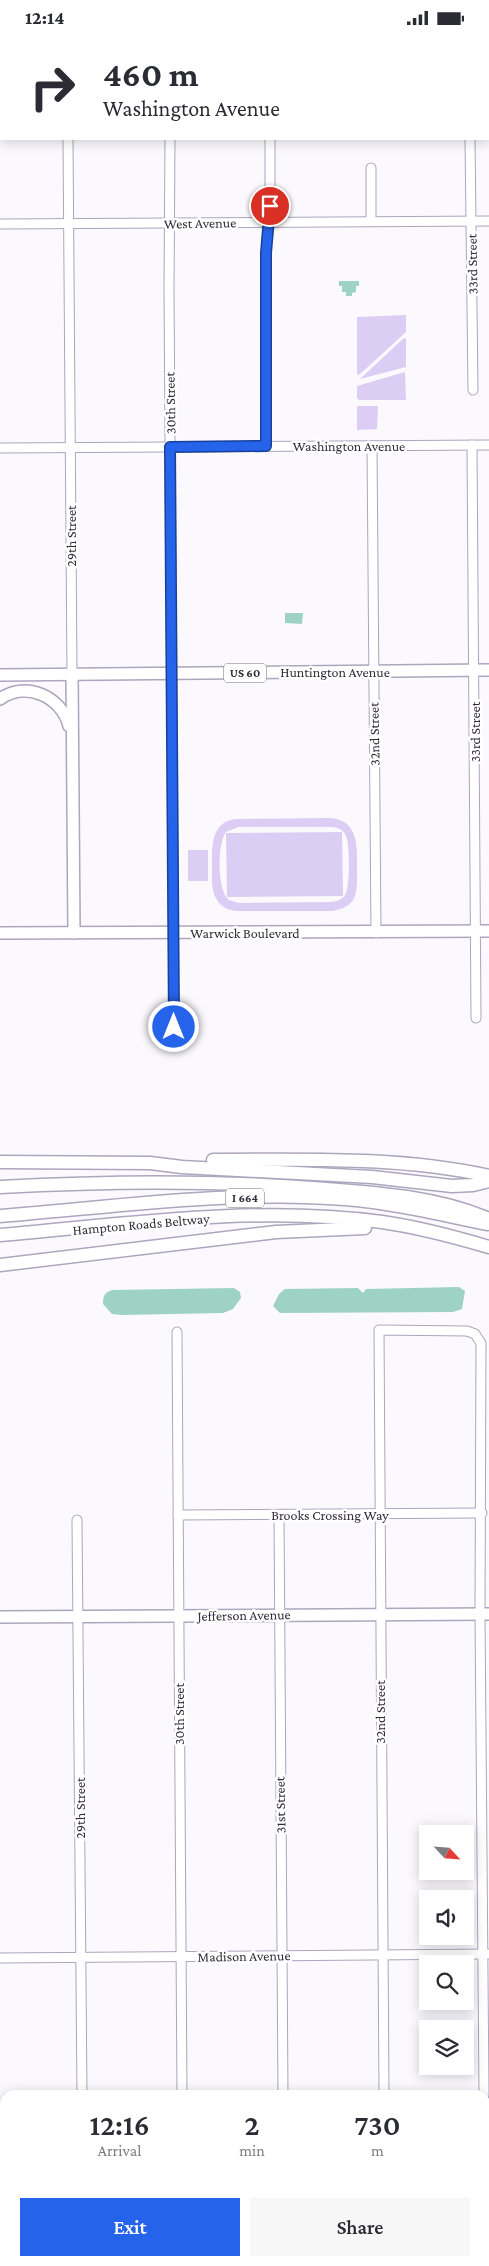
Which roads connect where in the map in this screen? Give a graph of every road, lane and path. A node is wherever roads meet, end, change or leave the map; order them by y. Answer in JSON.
{"nodes":[{"id":1,"x":68,"y":140,"type":"edge"},
{"id":2,"x":170,"y":140,"type":"edge"},
{"id":3,"x":270,"y":140,"type":"edge"},
{"id":4,"x":470,"y":140,"type":"edge"},
{"id":5,"x":372,"y":168,"type":"dead end"},
{"id":6,"x":371,"y":221,"type":"junction"},
{"id":7,"x":471,"y":221,"type":"junction"},
{"id":8,"x":489,"y":221,"type":"edge"},
{"id":9,"x":269,"y":222,"type":"junction"},
{"id":10,"x":169,"y":223,"type":"junction"},
{"id":11,"x":0,"y":224,"type":"edge"},
{"id":12,"x":69,"y":224,"type":"junction"},
{"id":13,"x":473,"y":390,"type":"dead end"},
{"id":14,"x":472,"y":445,"type":"junction"},
{"id":15,"x":489,"y":445,"type":"edge"},
{"id":16,"x":266,"y":446,"type":"junction"},
{"id":17,"x":372,"y":446,"type":"junction"},
{"id":18,"x":170,"y":447,"type":"junction"},
{"id":19,"x":0,"y":448,"type":"edge"},
{"id":20,"x":70,"y":448,"type":"junction"},
{"id":21,"x":474,"y":670,"type":"junction"},
{"id":22,"x":489,"y":670,"type":"edge"},
{"id":23,"x":373,"y":672,"type":"junction"},
{"id":24,"x":172,"y":673,"type":"junction"},
{"id":25,"x":72,"y":674,"type":"junction"},
{"id":26,"x":0,"y":675,"type":"edge"},
{"id":27,"x":0,"y":699,"type":"edge"},
{"id":28,"x":72,"y":740,"type":"junction"},
{"id":29,"x":489,"y":931,"type":"edge"},
{"id":30,"x":476,"y":932,"type":"junction"},
{"id":31,"x":0,"y":933,"type":"edge"},
{"id":32,"x":74,"y":933,"type":"junction"},
{"id":33,"x":174,"y":933,"type":"junction"},
{"id":34,"x":376,"y":933,"type":"junction"},
{"id":35,"x":476,"y":1018,"type":"dead end"},
{"id":36,"x":174,"y":1027,"type":"dead end"},
{"id":37,"x":0,"y":1162,"type":"edge"},
{"id":38,"x":150,"y":1163,"type":"junction"},
{"id":39,"x":489,"y":1176,"type":"edge"},
{"id":40,"x":489,"y":1181,"type":"edge"},
{"id":41,"x":0,"y":1187,"type":"edge"},
{"id":42,"x":0,"y":1216,"type":"edge"},
{"id":43,"x":489,"y":1219,"type":"edge"},
{"id":44,"x":489,"y":1225,"type":"edge"},
{"id":45,"x":416,"y":1229,"type":"junction"},
{"id":46,"x":0,"y":1235,"type":"edge"},
{"id":47,"x":489,"y":1247,"type":"edge"},
{"id":48,"x":0,"y":1265,"type":"edge"},
{"id":49,"x":177,"y":1332,"type":"dead end"},
{"id":50,"x":482,"y":1513,"type":"junction"},
{"id":51,"x":380,"y":1514,"type":"junction"},
{"id":52,"x":178,"y":1515,"type":"junction"},
{"id":53,"x":279,"y":1515,"type":"junction"},
{"id":54,"x":77,"y":1520,"type":"dead end"},
{"id":55,"x":380,"y":1614,"type":"junction"},
{"id":56,"x":485,"y":1614,"type":"edge"},
{"id":57,"x":279,"y":1615,"type":"junction"},
{"id":58,"x":179,"y":1616,"type":"junction"},
{"id":59,"x":0,"y":1617,"type":"edge"},
{"id":60,"x":78,"y":1617,"type":"junction"},
{"id":61,"x":486,"y":1954,"type":"edge"},
{"id":62,"x":282,"y":1955,"type":"junction"},
{"id":63,"x":382,"y":1955,"type":"junction"},
{"id":64,"x":81,"y":1957,"type":"junction"},
{"id":65,"x":182,"y":1957,"type":"junction"},
{"id":66,"x":0,"y":1958,"type":"edge"},
{"id":67,"x":82,"y":2090,"type":"edge"},
{"id":68,"x":182,"y":2090,"type":"edge"},
{"id":69,"x":283,"y":2090,"type":"edge"},
{"id":70,"x":384,"y":2090,"type":"edge"},
{"id":71,"x":484,"y":2090,"type":"edge"}],
"edges":[{"from":1,"to":12,"type":"street","name":"29th Street"},
{"from":2,"to":10,"type":"street","name":"30th Street"},
{"from":3,"to":9,"type":"street"},
{"from":4,"to":7,"type":"street","name":"33rd Street"},
{"from":5,"to":6,"type":"street"},
{"from":6,"to":7,"type":"street","name":"West Avenue"},
{"from":6,"to":9,"type":"street","name":"West Avenue"},
{"from":7,"to":8,"type":"street","name":"West Avenue"},
{"from":7,"to":13,"type":"street","name":"33rd Street"},
{"from":9,"to":10,"type":"street","name":"West Avenue"},
{"from":9,"to":16,"type":"street"},
{"from":10,"to":12,"type":"street","name":"West Avenue"},
{"from":10,"to":18,"type":"street","name":"30th Street"},
{"from":11,"to":12,"type":"street","name":"West Avenue"},
{"from":12,"to":20,"type":"street","name":"29th Street"},
{"from":14,"to":15,"type":"street","name":"Washington Avenue"},
{"from":14,"to":17,"type":"street","name":"Washington Avenue"},
{"from":14,"to":21,"type":"street","name":"33rd Street"},
{"from":16,"to":17,"type":"street","name":"Washington Avenue"},
{"from":16,"to":18,"type":"street","name":"Washington Avenue"},
{"from":17,"to":23,"type":"street","name":"32nd Street"},
{"from":18,"to":20,"type":"street","name":"Washington Avenue"},
{"from":18,"to":24,"type":"street","name":"30th Street"},
{"from":19,"to":20,"type":"street","name":"Washington Avenue"},
{"from":20,"to":25,"type":"street","name":"29th Street"},
{"from":21,"to":22,"type":"main road","name":"Huntington Avenue","number":"US 60"},
{"from":21,"to":23,"type":"main road","name":"Huntington Avenue","number":"US 60"},
{"from":21,"to":30,"type":"street","name":"33rd Street"},
{"from":23,"to":24,"type":"main road","name":"Huntington Avenue","number":"US 60"},
{"from":23,"to":34,"type":"street","name":"32nd Street"},
{"from":24,"to":25,"type":"main road","name":"Huntington Avenue","number":"US 60"},
{"from":24,"to":33,"type":"street","name":"30th Street"},
{"from":25,"to":26,"type":"main road","name":"Huntington Avenue","number":"US 60"},
{"from":25,"to":28,"type":"main road","name":"29th Street"},
{"from":27,"to":28,"type":"main road"},
{"from":28,"to":32,"type":"main road","name":"29th Street"},
{"from":29,"to":30,"type":"main road","name":"Warwick Boulevard"},
{"from":30,"to":34,"type":"main road","name":"Warwick Boulevard"},
{"from":30,"to":35,"type":"street","name":"33rd Street"},
{"from":31,"to":32,"type":"main road","name":"Warwick Boulevard"},
{"from":32,"to":33,"type":"main road","name":"Warwick Boulevard"},
{"from":33,"to":34,"type":"main road","name":"Warwick Boulevard"},
{"from":33,"to":36,"type":"street","name":"30th Street"},
{"from":37,"to":38,"type":"highway"},
{"from":38,"to":39,"type":"highway"},
{"from":38,"to":40,"type":"highway"},
{"from":41,"to":43,"type":"highway"},
{"from":42,"to":44,"type":"highway","name":"Hampton Roads Beltway","number":"I 664"},
{"from":45,"to":46,"type":"highway","name":"Hampton Roads Beltway","number":"I 664"},
{"from":45,"to":47,"type":"highway","name":"Hampton Roads Beltway","number":"I 664"},
{"from":45,"to":48,"type":"highway"},
{"from":49,"to":52,"type":"street","name":"30th Street"},
{"from":50,"to":51,"type":"street","name":"Brooks Crossing Way"},
{"from":50,"to":51,"type":"street","name":"32nd Street"},
{"from":50,"to":56,"type":"street"},
{"from":51,"to":53,"type":"street","name":"Brooks Crossing Way"},
{"from":51,"to":55,"type":"street","name":"32nd Street"},
{"from":52,"to":53,"type":"street","name":"Brooks Crossing Way"},
{"from":52,"to":58,"type":"street","name":"30th Street"},
{"from":53,"to":57,"type":"street","name":"31st Street"},
{"from":54,"to":60,"type":"street","name":"29th Street"},
{"from":55,"to":56,"type":"main road","name":"Jefferson Avenue"},
{"from":55,"to":57,"type":"main road","name":"Jefferson Avenue"},
{"from":55,"to":63,"type":"street","name":"32nd Street"},
{"from":56,"to":61,"type":"street"},
{"from":57,"to":58,"type":"main road","name":"Jefferson Avenue"},
{"from":57,"to":62,"type":"street","name":"31st Street"},
{"from":58,"to":60,"type":"main road","name":"Jefferson Avenue"},
{"from":58,"to":65,"type":"street","name":"30th Street"},
{"from":59,"to":60,"type":"main road","name":"Jefferson Avenue"},
{"from":60,"to":64,"type":"street","name":"29th Street"},
{"from":61,"to":63,"type":"street","name":"Madison Avenue"},
{"from":61,"to":71,"type":"street"},
{"from":62,"to":63,"type":"street","name":"Madison Avenue"},
{"from":62,"to":65,"type":"street","name":"Madison Avenue"},
{"from":62,"to":69,"type":"street","name":"31st Street"},
{"from":63,"to":70,"type":"street","name":"32nd Street"},
{"from":64,"to":65,"type":"street","name":"Madison Avenue"},
{"from":64,"to":66,"type":"street","name":"Madison Avenue"},
{"from":64,"to":67,"type":"street","name":"29th Street"},
{"from":65,"to":68,"type":"street","name":"30th Street"}]}
